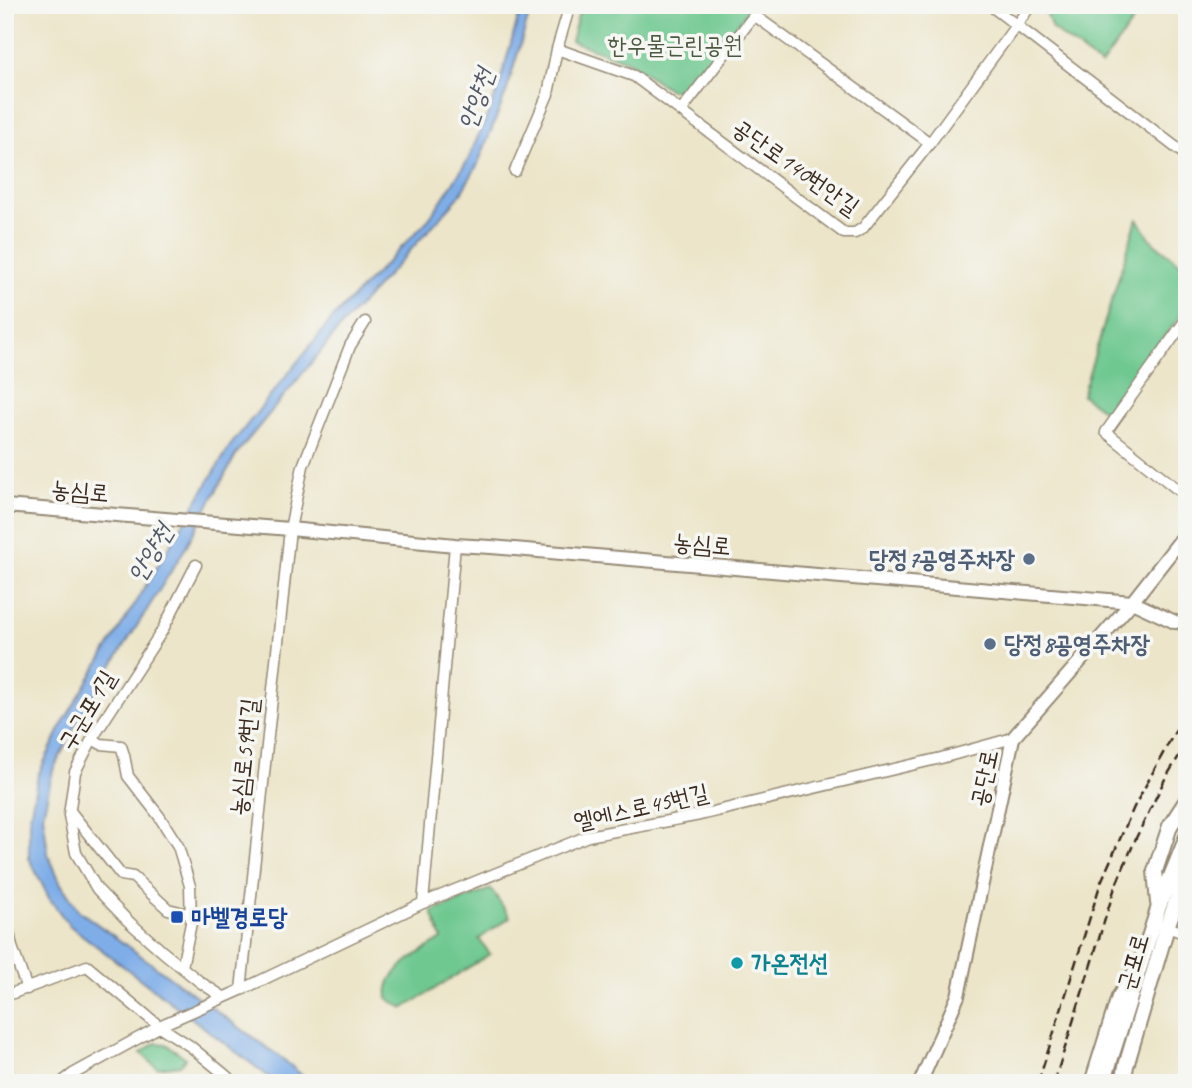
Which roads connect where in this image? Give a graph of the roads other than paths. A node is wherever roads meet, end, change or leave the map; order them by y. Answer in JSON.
{"nodes":[{"id":1,"x":570,"y":5,"type":"edge"},
{"id":2,"x":762,"y":5,"type":"edge"},
{"id":3,"x":990,"y":5,"type":"edge"},
{"id":4,"x":1031,"y":5,"type":"edge"},
{"id":5,"x":754,"y":15,"type":"junction"},
{"id":6,"x":1016,"y":25,"type":"junction"},
{"id":7,"x":557,"y":48,"type":"junction"},
{"id":8,"x":681,"y":111,"type":"junction"},
{"id":9,"x":930,"y":143,"type":"junction"},
{"id":10,"x":1187,"y":156,"type":"edge"},
{"id":11,"x":515,"y":171,"type":"dead end"},
{"id":12,"x":1187,"y":318,"type":"edge"},
{"id":13,"x":365,"y":322,"type":"dead end"},
{"id":14,"x":1187,"y":497,"type":"edge"},
{"id":15,"x":5,"y":506,"type":"edge"},
{"id":16,"x":290,"y":529,"type":"junction"},
{"id":17,"x":1187,"y":532,"type":"edge"},
{"id":18,"x":456,"y":545,"type":"junction"},
{"id":19,"x":197,"y":565,"type":"dead end"},
{"id":20,"x":1132,"y":602,"type":"junction"},
{"id":21,"x":1175,"y":622,"type":"tunnel mouth"},
{"id":22,"x":1013,"y":738,"type":"junction"},
{"id":23,"x":92,"y":739,"type":"junction"},
{"id":24,"x":1187,"y":800,"type":"edge"},
{"id":25,"x":70,"y":811,"type":"junction"},
{"id":26,"x":1187,"y":838,"type":"edge"},
{"id":27,"x":1187,"y":872,"type":"edge"},
{"id":28,"x":423,"y":903,"type":"junction"},
{"id":29,"x":1159,"y":906,"type":"junction"},
{"id":30,"x":5,"y":913,"type":"edge"},
{"id":31,"x":192,"y":915,"type":"junction"},
{"id":32,"x":1167,"y":927,"type":"junction"},
{"id":33,"x":1187,"y":934,"type":"edge"},
{"id":34,"x":1140,"y":964,"type":"junction"},
{"id":35,"x":181,"y":967,"type":"junction"},
{"id":36,"x":27,"y":989,"type":"junction"},
{"id":37,"x":241,"y":990,"type":"junction"},
{"id":38,"x":5,"y":996,"type":"edge"},
{"id":39,"x":221,"y":998,"type":"junction"},
{"id":40,"x":162,"y":1024,"type":"junction"},
{"id":41,"x":61,"y":1083,"type":"edge"},
{"id":42,"x":235,"y":1083,"type":"edge"},
{"id":43,"x":920,"y":1083,"type":"edge"},
{"id":44,"x":1091,"y":1083,"type":"edge"},
{"id":45,"x":1103,"y":1083,"type":"edge"},
{"id":46,"x":1122,"y":1083,"type":"edge"}],
"edges":[{"from":1,"to":7,"type":"street"},
{"from":2,"to":5,"type":"street"},
{"from":3,"to":6,"type":"street"},
{"from":4,"to":6,"type":"street","name":"공단로140번안길"},
{"from":5,"to":8,"type":"street"},
{"from":5,"to":9,"type":"street"},
{"from":6,"to":9,"type":"street","name":"공단로140번안길"},
{"from":6,"to":10,"type":"street"},
{"from":7,"to":8,"type":"street","name":"공단로140번안길"},
{"from":7,"to":11,"type":"street"},
{"from":8,"to":9,"type":"street","name":"공단로140번안길"},
{"from":12,"to":14,"type":"street"},
{"from":13,"to":16,"type":"street","name":"농심로59번길"},
{"from":15,"to":16,"type":"street","name":"농심로"},
{"from":16,"to":18,"type":"street","name":"농심로"},
{"from":16,"to":37,"type":"street","name":"농심로59번길"},
{"from":17,"to":20,"type":"street","name":"공단로"},
{"from":18,"to":20,"type":"street","name":"농심로"},
{"from":18,"to":28,"type":"street"},
{"from":19,"to":23,"type":"street","name":"구군포1길"},
{"from":20,"to":21,"type":"street","name":"농심로"},
{"from":20,"to":22,"type":"street","name":"공단로"},
{"from":22,"to":28,"type":"street","name":"엘에스로45번길"},
{"from":22,"to":43,"type":"street","name":"공단로"},
{"from":23,"to":25,"type":"street","name":"구군포1길"},
{"from":23,"to":31,"type":"street"},
{"from":24,"to":29,"type":"main road"},
{"from":25,"to":31,"type":"street"},
{"from":25,"to":35,"type":"street","name":"구군포1길"},
{"from":26,"to":29,"type":"main road","name":"군포로"},
{"from":27,"to":32,"type":"main road","name":"군포로"},
{"from":28,"to":37,"type":"street","name":"엘에스로45번길"},
{"from":29,"to":34,"type":"main road","name":"군포로"},
{"from":30,"to":36,"type":"street"},
{"from":31,"to":35,"type":"street"},
{"from":32,"to":33,"type":"street"},
{"from":32,"to":46,"type":"main road","name":"군포로"},
{"from":34,"to":44,"type":"street","name":"군포로"},
{"from":34,"to":45,"type":"main road","name":"군포로"},
{"from":35,"to":39,"type":"street","name":"구군포1길"},
{"from":36,"to":38,"type":"street"},
{"from":36,"to":40,"type":"street"},
{"from":37,"to":39,"type":"street","name":"엘에스로45번길"},
{"from":39,"to":40,"type":"street","name":"엘에스로45번길"},
{"from":40,"to":41,"type":"street"},
{"from":40,"to":42,"type":"street"}]}
